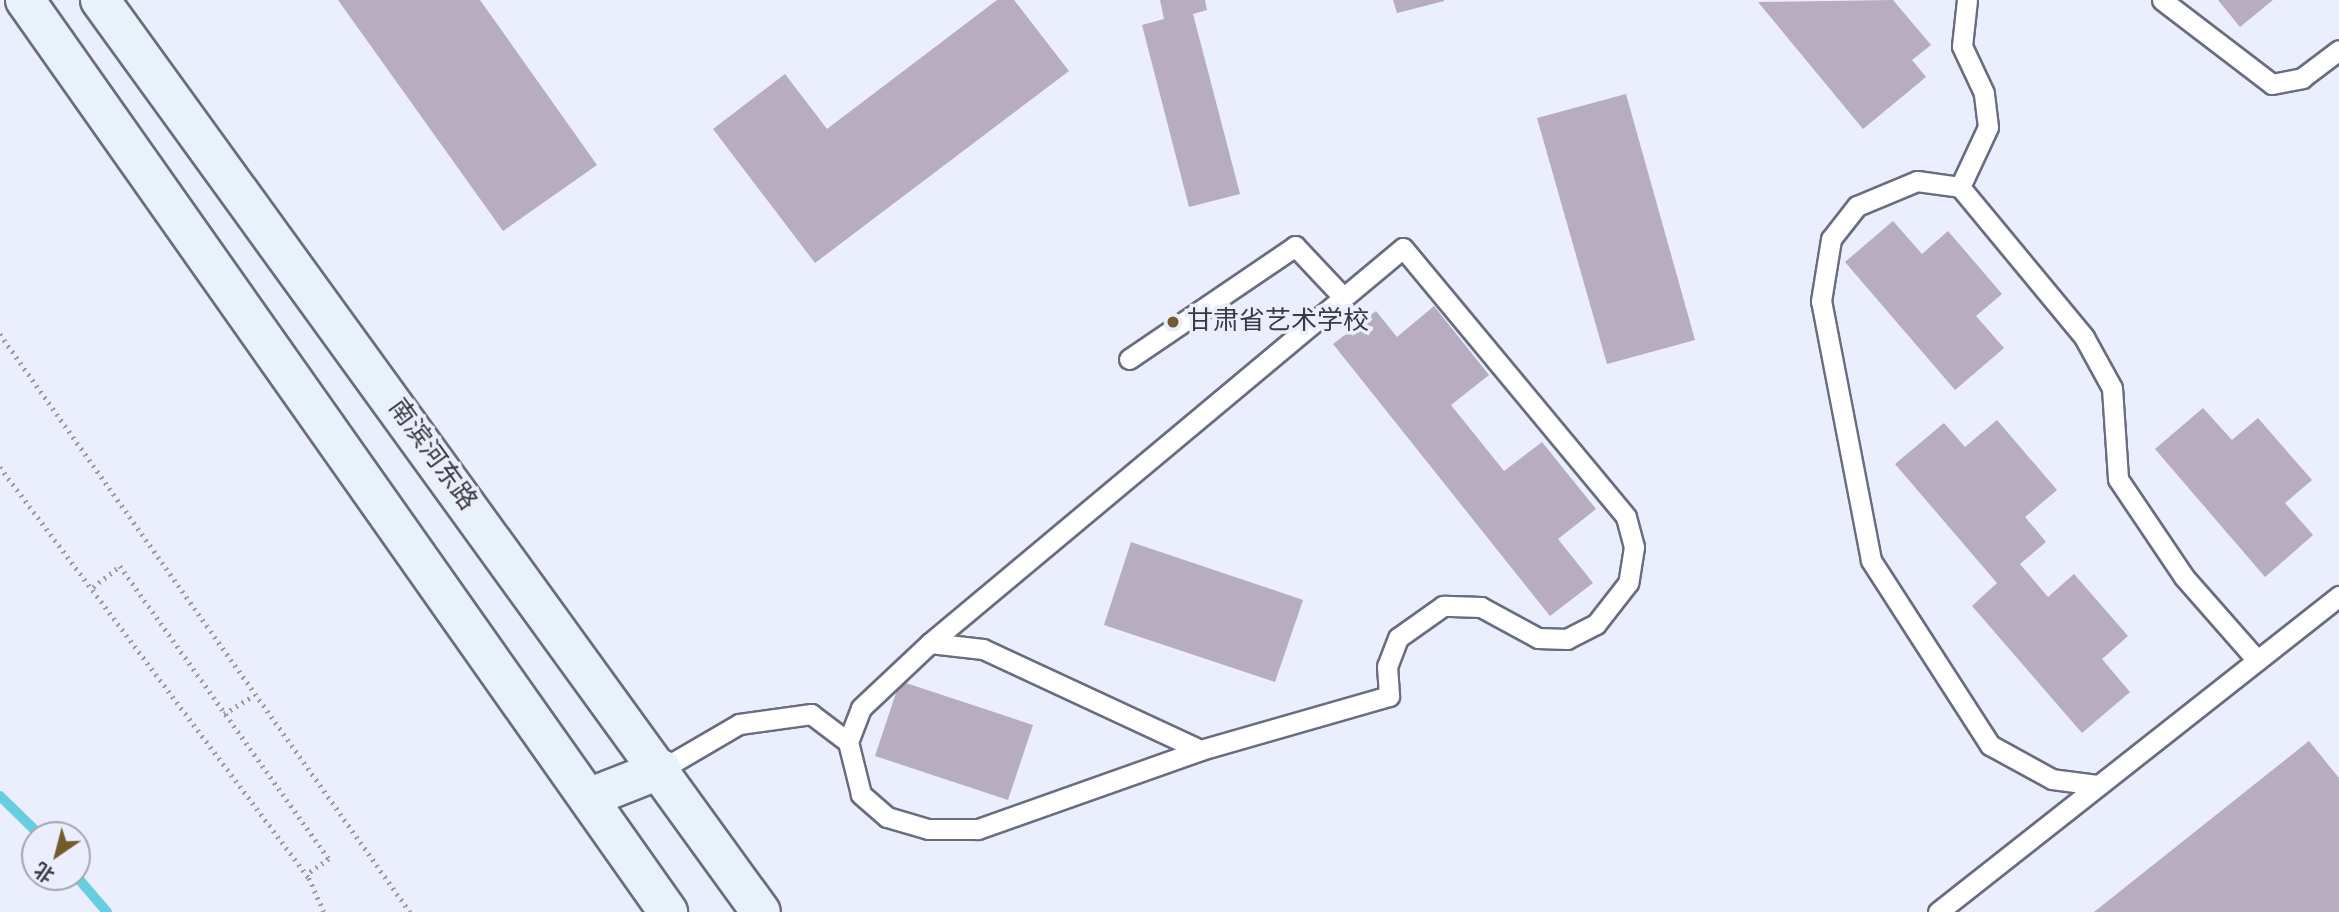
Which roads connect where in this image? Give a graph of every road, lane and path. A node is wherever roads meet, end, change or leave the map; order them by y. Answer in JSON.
{"nodes":[{"id":1,"x":25,"y":0,"type":"edge"},
{"id":2,"x":100,"y":0,"type":"edge"},
{"id":3,"x":1967,"y":0,"type":"edge"},
{"id":4,"x":2162,"y":0,"type":"edge"},
{"id":5,"x":2339,"y":50,"type":"edge"},
{"id":6,"x":1960,"y":187,"type":"junction"},
{"id":7,"x":1343,"y":298,"type":"junction"},
{"id":8,"x":0,"y":334,"type":"edge"},
{"id":9,"x":1129,"y":359,"type":"dead end"},
{"id":10,"x":0,"y":467,"type":"edge"},
{"id":11,"x":93,"y":587,"type":"junction"},
{"id":12,"x":2339,"y":596,"type":"edge"},
{"id":13,"x":930,"y":643,"type":"junction"},
{"id":14,"x":2257,"y":660,"type":"junction"},
{"id":15,"x":253,"y":696,"type":"junction"},
{"id":16,"x":224,"y":714,"type":"junction"},
{"id":17,"x":848,"y":742,"type":"junction"},
{"id":18,"x":1201,"y":750,"type":"junction"},
{"id":19,"x":662,"y":769,"type":"junction"},
{"id":20,"x":2097,"y":785,"type":"junction"},
{"id":21,"x":588,"y":798,"type":"junction"},
{"id":22,"x":306,"y":875,"type":"junction"},
{"id":23,"x":324,"y":912,"type":"edge"},
{"id":24,"x":410,"y":912,"type":"edge"},
{"id":25,"x":668,"y":912,"type":"edge"},
{"id":26,"x":761,"y":912,"type":"edge"},
{"id":27,"x":1938,"y":912,"type":"edge"}],
"edges":[{"from":1,"to":21,"type":"main road"},
{"from":2,"to":19,"type":"main road","name":"南滨河东路"},
{"from":3,"to":6,"type":"lane"},
{"from":4,"to":5,"type":"lane"},
{"from":6,"to":14,"type":"lane"},
{"from":6,"to":20,"type":"lane"},
{"from":7,"to":9,"type":"lane"},
{"from":7,"to":13,"type":"lane"},
{"from":7,"to":18,"type":"lane"},
{"from":8,"to":15,"type":"path"},
{"from":10,"to":11,"type":"path"},
{"from":11,"to":16,"type":"path"},
{"from":11,"to":22,"type":"path"},
{"from":12,"to":14,"type":"lane"},
{"from":13,"to":17,"type":"lane"},
{"from":13,"to":18,"type":"lane"},
{"from":14,"to":20,"type":"lane"},
{"from":15,"to":16,"type":"path"},
{"from":15,"to":24,"type":"path"},
{"from":16,"to":22,"type":"path"},
{"from":17,"to":18,"type":"lane"},
{"from":17,"to":19,"type":"lane"},
{"from":19,"to":21,"type":"main road"},
{"from":19,"to":26,"type":"main road","name":"南滨河东路"},
{"from":20,"to":27,"type":"lane"},
{"from":21,"to":25,"type":"main road"},
{"from":22,"to":23,"type":"path"}]}
